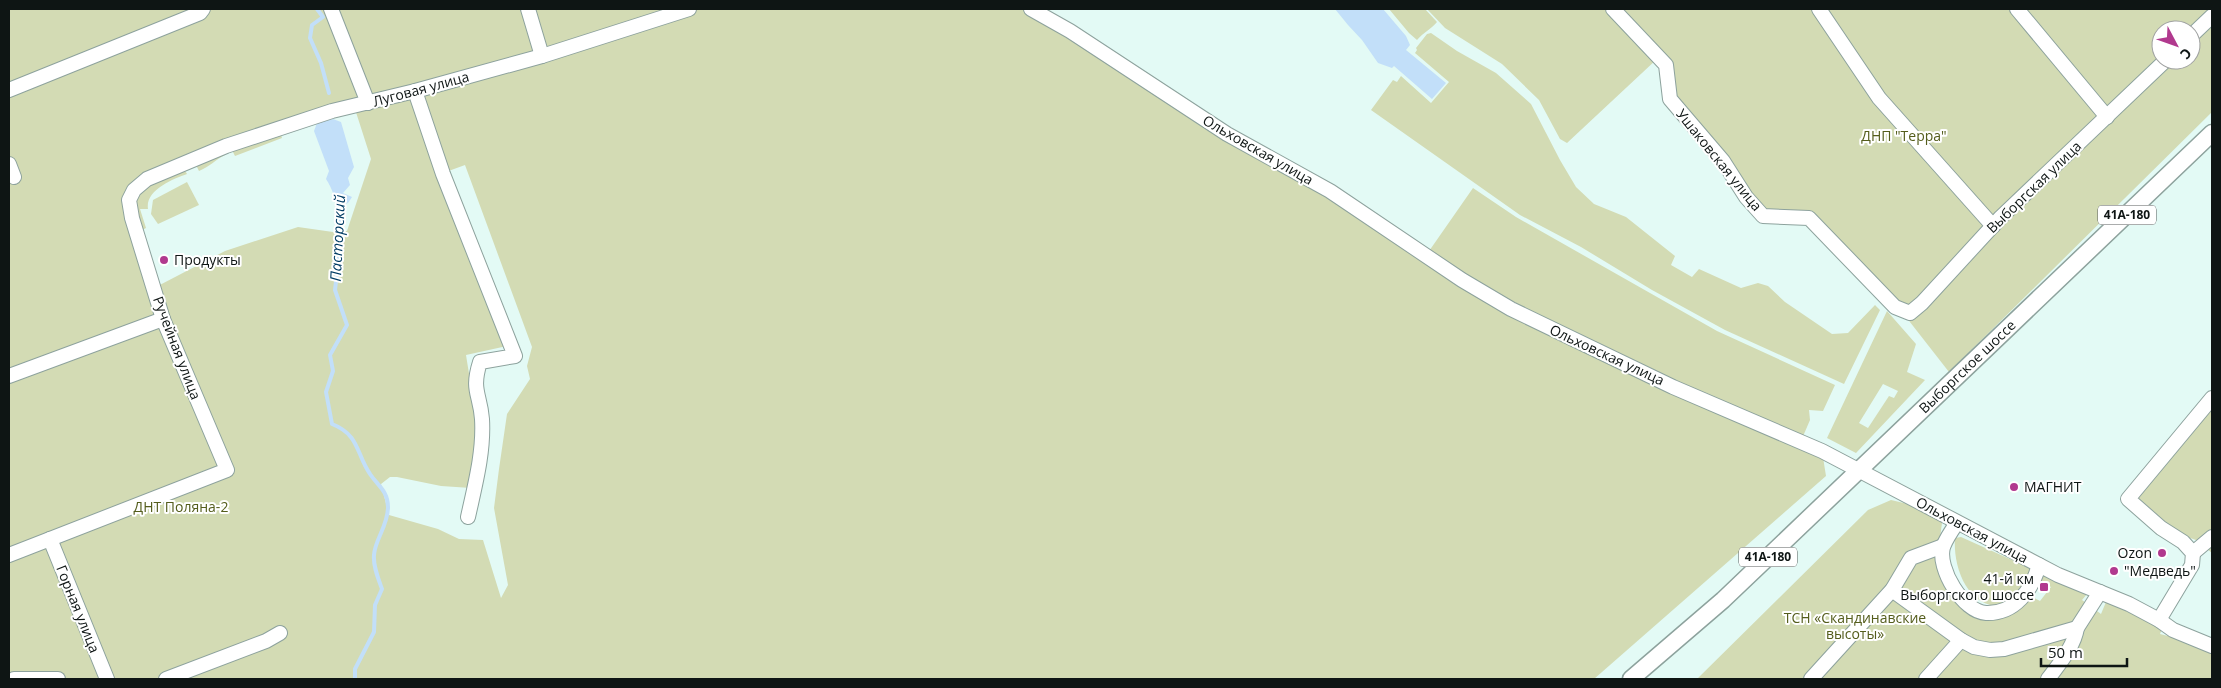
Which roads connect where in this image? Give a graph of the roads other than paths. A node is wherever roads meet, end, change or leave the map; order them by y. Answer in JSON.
{"nodes":[{"id":1,"x":331,"y":9,"type":"edge"},
{"id":2,"x":528,"y":9,"type":"edge"},
{"id":3,"x":689,"y":9,"type":"edge"},
{"id":4,"x":1031,"y":9,"type":"edge"},
{"id":5,"x":1613,"y":9,"type":"edge"},
{"id":6,"x":1819,"y":9,"type":"edge"},
{"id":7,"x":2017,"y":9,"type":"edge"},
{"id":8,"x":202,"y":11,"type":"edge"},
{"id":9,"x":2212,"y":16,"type":"edge"},
{"id":10,"x":2201,"y":26,"type":"edge"},
{"id":11,"x":542,"y":56,"type":"junction"},
{"id":12,"x":2156,"y":70,"type":"edge"},
{"id":13,"x":9,"y":90,"type":"edge"},
{"id":14,"x":415,"y":91,"type":"junction"},
{"id":15,"x":368,"y":103,"type":"junction"},
{"id":16,"x":2107,"y":117,"type":"junction"},
{"id":17,"x":2212,"y":133,"type":"edge"},
{"id":18,"x":154,"y":175,"type":"joint"},
{"id":19,"x":1993,"y":226,"type":"junction"},
{"id":20,"x":1904,"y":310,"type":"joint"},
{"id":21,"x":163,"y":319,"type":"junction"},
{"id":22,"x":9,"y":376,"type":"edge"},
{"id":23,"x":2212,"y":398,"type":"edge"},
{"id":24,"x":1859,"y":470,"type":"junction"},
{"id":25,"x":468,"y":517,"type":"dead end"},
{"id":26,"x":1957,"y":523,"type":"junction"},
{"id":27,"x":2212,"y":537,"type":"edge"},
{"id":28,"x":50,"y":539,"type":"junction"},
{"id":29,"x":1943,"y":546,"type":"junction"},
{"id":30,"x":2193,"y":553,"type":"junction"},
{"id":31,"x":9,"y":555,"type":"edge"},
{"id":32,"x":2040,"y":565,"type":"junction"},
{"id":33,"x":1892,"y":590,"type":"junction"},
{"id":34,"x":2100,"y":592,"type":"junction"},
{"id":35,"x":1722,"y":600,"type":"junction"},
{"id":36,"x":2159,"y":620,"type":"junction"},
{"id":37,"x":2077,"y":628,"type":"junction"},
{"id":38,"x":280,"y":633,"type":"dead end"},
{"id":39,"x":1961,"y":640,"type":"junction"},
{"id":40,"x":2212,"y":646,"type":"edge"},
{"id":41,"x":14,"y":679,"type":"edge"},
{"id":42,"x":58,"y":679,"type":"edge"},
{"id":43,"x":107,"y":679,"type":"edge"},
{"id":44,"x":166,"y":679,"type":"edge"},
{"id":45,"x":1631,"y":679,"type":"edge"},
{"id":46,"x":1648,"y":679,"type":"edge"},
{"id":47,"x":1811,"y":679,"type":"edge"},
{"id":48,"x":1926,"y":679,"type":"edge"},
{"id":49,"x":2048,"y":679,"type":"edge"}],
"edges":[{"from":1,"to":15,"type":"street"},
{"from":2,"to":11,"type":"street"},
{"from":3,"to":11,"type":"street","name":"Луговая улица"},
{"from":4,"to":24,"type":"street","name":"Ольховская улица"},
{"from":5,"to":20,"type":"street","name":"Ушаковская улица"},
{"from":6,"to":19,"type":"street"},
{"from":7,"to":16,"type":"street"},
{"from":8,"to":13,"type":"street"},
{"from":9,"to":10,"type":"street"},
{"from":11,"to":14,"type":"street","name":"Луговая улица"},
{"from":12,"to":16,"type":"street","name":"Выборгская улица"},
{"from":14,"to":15,"type":"street","name":"Луговая улица"},
{"from":14,"to":25,"type":"street"},
{"from":15,"to":18,"type":"street","name":"Луговая улица"},
{"from":16,"to":19,"type":"street","name":"Выборгская улица"},
{"from":17,"to":24,"type":"main road","name":"Выборгское шоссе","number":"41А-180"},
{"from":18,"to":21,"type":"street","name":"Ручейная улица"},
{"from":19,"to":20,"type":"street","name":"Выборгская улица"},
{"from":21,"to":22,"type":"street"},
{"from":21,"to":28,"type":"street","name":"Ручейная улица"},
{"from":23,"to":30,"type":"street"},
{"from":24,"to":26,"type":"street","name":"Ольховская улица"},
{"from":24,"to":35,"type":"main road","name":"Выборгское шоссе","number":"41А-180"},
{"from":26,"to":29,"type":"street"},
{"from":26,"to":32,"type":"street","name":"Ольховская улица"},
{"from":27,"to":30,"type":"street"},
{"from":28,"to":31,"type":"street"},
{"from":28,"to":43,"type":"street","name":"Горная улица"},
{"from":29,"to":32,"type":"street"},
{"from":29,"to":33,"type":"street"},
{"from":30,"to":36,"type":"street"},
{"from":32,"to":34,"type":"street","name":"Ольховская улица"},
{"from":33,"to":39,"type":"street"},
{"from":33,"to":47,"type":"street"},
{"from":34,"to":36,"type":"street","name":"Ольховская улица"},
{"from":34,"to":37,"type":"street"},
{"from":35,"to":45,"type":"main road","name":"Выборгское шоссе","number":"41А-180"},
{"from":35,"to":46,"type":"main road","name":"Выборгское шоссе","number":"41А-180"},
{"from":36,"to":40,"type":"street","name":"Ольховская улица"},
{"from":37,"to":39,"type":"street"},
{"from":37,"to":49,"type":"street"},
{"from":38,"to":44,"type":"street"},
{"from":39,"to":48,"type":"street"},
{"from":41,"to":42,"type":"street"}]}
